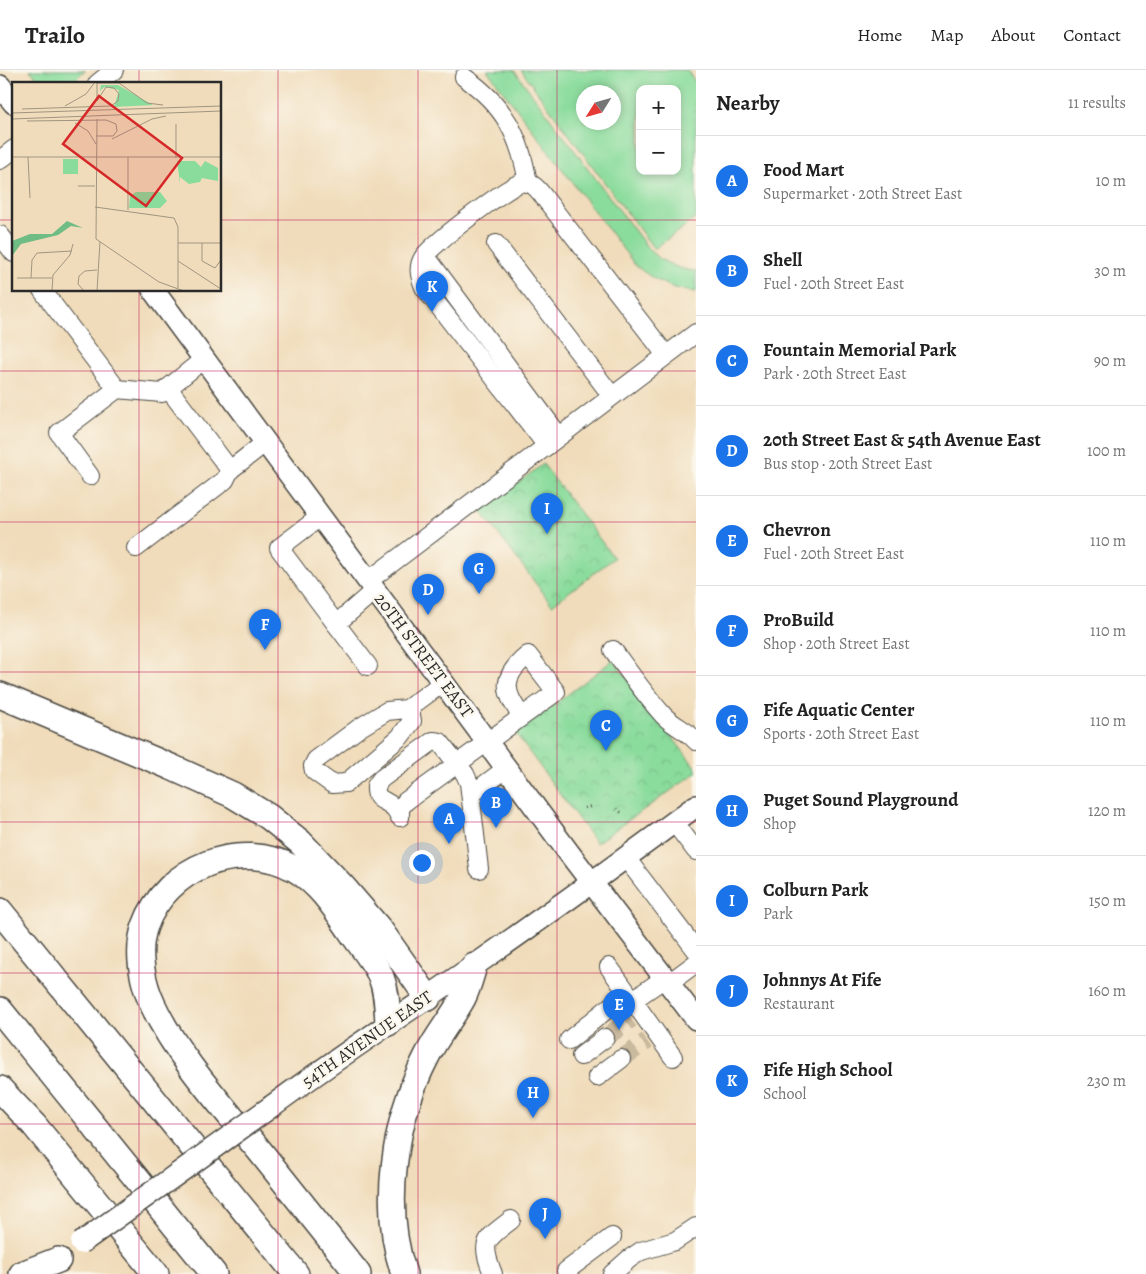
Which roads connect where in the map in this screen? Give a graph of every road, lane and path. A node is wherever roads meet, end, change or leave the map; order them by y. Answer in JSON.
{"nodes":[{"id":1,"x":114,"y":70,"type":"edge"},
{"id":2,"x":464,"y":77,"type":"dead end"},
{"id":3,"x":100,"y":82,"type":"edge"},
{"id":4,"x":0,"y":86,"type":"edge"},
{"id":5,"x":12,"y":101,"type":"edge"},
{"id":6,"x":12,"y":151,"type":"edge"},
{"id":7,"x":0,"y":160,"type":"edge"},
{"id":8,"x":528,"y":183,"type":"junction"},
{"id":9,"x":0,"y":235,"type":"edge"},
{"id":10,"x":496,"y":244,"type":"dead end"},
{"id":11,"x":12,"y":250,"type":"edge"},
{"id":12,"x":43,"y":291,"type":"edge"},
{"id":13,"x":154,"y":291,"type":"edge"},
{"id":14,"x":696,"y":333,"type":"edge"},
{"id":15,"x":666,"y":356,"type":"junction"},
{"id":16,"x":204,"y":359,"type":"junction"},
{"id":17,"x":168,"y":388,"type":"junction"},
{"id":18,"x":117,"y":389,"type":"junction"},
{"id":19,"x":612,"y":396,"type":"junction"},
{"id":20,"x":553,"y":441,"type":"junction"},
{"id":21,"x":266,"y":442,"type":"junction"},
{"id":22,"x":230,"y":470,"type":"junction"},
{"id":23,"x":90,"y":476,"type":"dead end"},
{"id":24,"x":321,"y":516,"type":"junction"},
{"id":25,"x":136,"y":548,"type":"dead end"},
{"id":26,"x":372,"y":585,"type":"junction"},
{"id":27,"x":336,"y":624,"type":"junction"},
{"id":28,"x":613,"y":650,"type":"dead end"},
{"id":29,"x":368,"y":666,"type":"dead end"},
{"id":30,"x":444,"y":682,"type":"junction"},
{"id":31,"x":0,"y":695,"type":"edge"},
{"id":32,"x":407,"y":709,"type":"junction"},
{"id":33,"x":522,"y":716,"type":"junction"},
{"id":34,"x":696,"y":741,"type":"edge"},
{"id":35,"x":488,"y":742,"type":"junction"},
{"id":36,"x":457,"y":764,"type":"junction"},
{"id":37,"x":507,"y":768,"type":"junction"},
{"id":38,"x":472,"y":794,"type":"junction"},
{"id":39,"x":593,"y":806,"type":"dead end"},
{"id":40,"x":696,"y":806,"type":"edge"},
{"id":41,"x":584,"y":808,"type":"dead end"},
{"id":42,"x":616,"y":809,"type":"dead end"},
{"id":43,"x":622,"y":813,"type":"dead end"},
{"id":44,"x":674,"y":822,"type":"junction"},
{"id":45,"x":696,"y":851,"type":"edge"},
{"id":46,"x":626,"y":858,"type":"junction"},
{"id":47,"x":479,"y":869,"type":"dead end"},
{"id":48,"x":592,"y":883,"type":"junction"},
{"id":49,"x":0,"y":910,"type":"edge"},
{"id":50,"x":696,"y":950,"type":"edge"},
{"id":51,"x":696,"y":963,"type":"edge"},
{"id":52,"x":474,"y":966,"type":"junction"},
{"id":53,"x":608,"y":967,"type":"dead end"},
{"id":54,"x":667,"y":981,"type":"junction"},
{"id":55,"x":428,"y":998,"type":"junction"},
{"id":56,"x":633,"y":1006,"type":"junction"},
{"id":57,"x":0,"y":1010,"type":"edge"},
{"id":58,"x":696,"y":1019,"type":"edge"},
{"id":59,"x":388,"y":1023,"type":"junction"},
{"id":60,"x":605,"y":1038,"type":"tunnel mouth"},
{"id":61,"x":569,"y":1040,"type":"dead end"},
{"id":62,"x":581,"y":1056,"type":"dead end"},
{"id":63,"x":672,"y":1058,"type":"dead end"},
{"id":64,"x":621,"y":1059,"type":"tunnel mouth"},
{"id":65,"x":597,"y":1077,"type":"dead end"},
{"id":66,"x":0,"y":1089,"type":"edge"},
{"id":67,"x":511,"y":1220,"type":"dead end"},
{"id":68,"x":696,"y":1227,"type":"edge"},
{"id":69,"x":612,"y":1237,"type":"dead end"},
{"id":70,"x":49,"y":1267,"type":"edge"},
{"id":71,"x":566,"y":1271,"type":"dead end"},
{"id":72,"x":22,"y":1274,"type":"edge"},
{"id":73,"x":156,"y":1274,"type":"edge"},
{"id":74,"x":214,"y":1274,"type":"edge"},
{"id":75,"x":296,"y":1274,"type":"edge"},
{"id":76,"x":358,"y":1274,"type":"edge"},
{"id":77,"x":404,"y":1274,"type":"edge"},
{"id":78,"x":493,"y":1274,"type":"edge"},
{"id":79,"x":612,"y":1274,"type":"edge"}],
"edges":[{"from":1,"to":3,"type":"street"},
{"from":2,"to":8,"type":"street"},
{"from":4,"to":5,"type":"main road"},
{"from":6,"to":7,"type":"street"},
{"from":8,"to":15,"type":"street"},
{"from":8,"to":20,"type":"street"},
{"from":9,"to":11,"type":"street"},
{"from":10,"to":19,"type":"street"},
{"from":12,"to":18,"type":"street"},
{"from":13,"to":16,"type":"main road","name":"20TH STREET EAST"},
{"from":14,"to":15,"type":"street"},
{"from":15,"to":19,"type":"street"},
{"from":16,"to":17,"type":"street"},
{"from":16,"to":21,"type":"main road","name":"20TH STREET EAST"},
{"from":17,"to":18,"type":"street"},
{"from":17,"to":22,"type":"street"},
{"from":18,"to":23,"type":"street"},
{"from":19,"to":20,"type":"street"},
{"from":20,"to":26,"type":"street"},
{"from":21,"to":22,"type":"street"},
{"from":21,"to":24,"type":"main road","name":"20TH STREET EAST"},
{"from":22,"to":25,"type":"street"},
{"from":24,"to":26,"type":"main road","name":"20TH STREET EAST"},
{"from":24,"to":27,"type":"street"},
{"from":26,"to":27,"type":"street"},
{"from":26,"to":30,"type":"main road","name":"20TH STREET EAST"},
{"from":27,"to":29,"type":"street"},
{"from":28,"to":34,"type":"street"},
{"from":30,"to":32,"type":"street"},
{"from":30,"to":35,"type":"main road","name":"20TH STREET EAST"},
{"from":31,"to":55,"type":"highway"},
{"from":32,"to":32,"type":"street"},
{"from":33,"to":33,"type":"street"},
{"from":33,"to":35,"type":"street"},
{"from":35,"to":36,"type":"street"},
{"from":35,"to":37,"type":"main road","name":"20TH STREET EAST"},
{"from":36,"to":36,"type":"street"},
{"from":36,"to":38,"type":"street"},
{"from":37,"to":38,"type":"street"},
{"from":37,"to":48,"type":"main road","name":"20TH STREET EAST"},
{"from":38,"to":47,"type":"street"},
{"from":39,"to":41,"type":"path"},
{"from":40,"to":44,"type":"main road","name":"54TH AVENUE EAST"},
{"from":42,"to":43,"type":"path"},
{"from":44,"to":45,"type":"street"},
{"from":44,"to":46,"type":"main road","name":"54TH AVENUE EAST"},
{"from":46,"to":48,"type":"main road","name":"54TH AVENUE EAST"},
{"from":46,"to":50,"type":"street"},
{"from":48,"to":52,"type":"main road","name":"54TH AVENUE EAST"},
{"from":48,"to":54,"type":"main road","name":"20TH STREET EAST"},
{"from":49,"to":75,"type":"highway"},
{"from":51,"to":54,"type":"street"},
{"from":52,"to":55,"type":"main road","name":"54TH AVENUE EAST"},
{"from":52,"to":77,"type":"highway"},
{"from":53,"to":56,"type":"street"},
{"from":54,"to":56,"type":"street"},
{"from":54,"to":58,"type":"main road","name":"20TH STREET EAST"},
{"from":55,"to":59,"type":"main road","name":"54TH AVENUE EAST"},
{"from":56,"to":61,"type":"street"},
{"from":56,"to":63,"type":"street"},
{"from":57,"to":74,"type":"highway"},
{"from":59,"to":70,"type":"main road","name":"54TH AVENUE EAST","bridge":true},
{"from":59,"to":76,"type":"highway"},
{"from":60,"to":62,"type":"street"},
{"from":64,"to":65,"type":"street"},
{"from":66,"to":73,"type":"highway"},
{"from":67,"to":78,"type":"street"},
{"from":68,"to":79,"type":"street"},
{"from":69,"to":71,"type":"street"},
{"from":70,"to":72,"type":"highway"}]}
